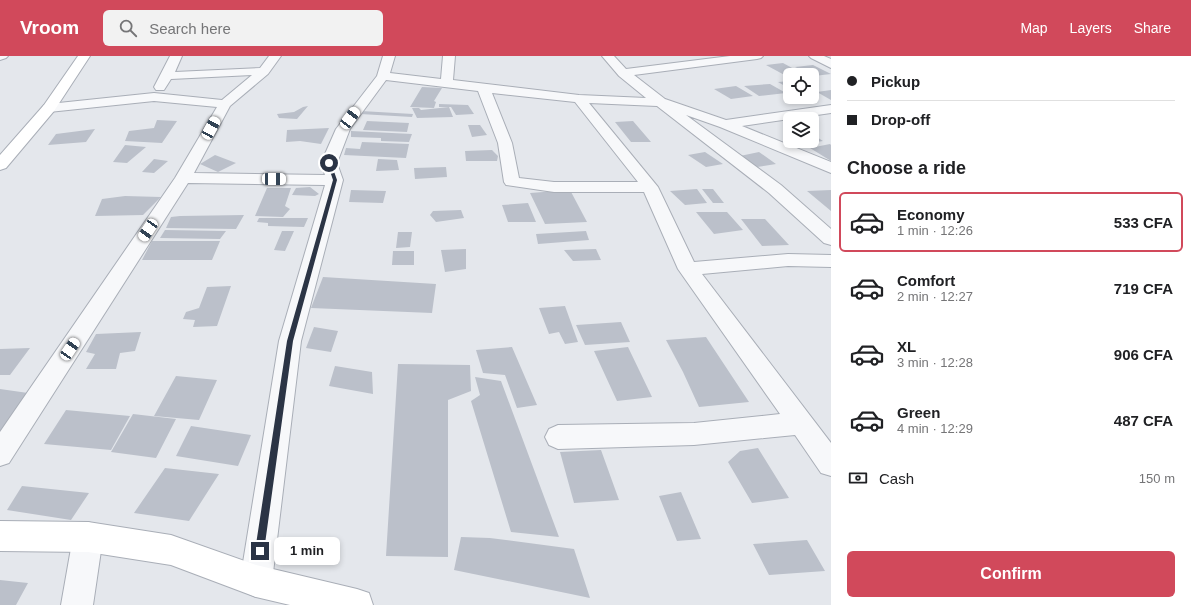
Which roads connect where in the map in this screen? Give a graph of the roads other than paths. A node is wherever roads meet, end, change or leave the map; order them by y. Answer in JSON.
{"nodes":[{"id":1,"x":84,"y":56,"type":"edge"},
{"id":2,"x":176,"y":56,"type":"edge"},
{"id":3,"x":389,"y":56,"type":"edge"},
{"id":4,"x":449,"y":56,"type":"edge"},
{"id":5,"x":608,"y":56,"type":"edge"},
{"id":6,"x":757,"y":56,"type":"edge"},
{"id":7,"x":815,"y":56,"type":"edge"},
{"id":8,"x":718,"y":58,"type":"edge"},
{"id":9,"x":270,"y":63,"type":"edge"},
{"id":10,"x":831,"y":64,"type":"edge"},
{"id":11,"x":623,"y":74,"type":"junction"},
{"id":12,"x":168,"y":76,"type":"junction"},
{"id":13,"x":382,"y":76,"type":"junction"},
{"id":14,"x":446,"y":83,"type":"junction"},
{"id":15,"x":484,"y":87,"type":"junction"},
{"id":16,"x":154,"y":97,"type":"junction"},
{"id":17,"x":579,"y":99,"type":"junction"},
{"id":18,"x":661,"y":102,"type":"junction"},
{"id":19,"x":225,"y":104,"type":"junction"},
{"id":20,"x":49,"y":108,"type":"junction"},
{"id":21,"x":831,"y":109,"type":"edge"},
{"id":22,"x":726,"y":124,"type":"junction"},
{"id":23,"x":0,"y":165,"type":"edge"},
{"id":24,"x":831,"y":168,"type":"edge"},
{"id":25,"x":183,"y":178,"type":"junction"},
{"id":26,"x":335,"y":180,"type":"junction"},
{"id":27,"x":650,"y":187,"type":"junction"},
{"id":28,"x":831,"y":239,"type":"edge"},
{"id":29,"x":831,"y":261,"type":"edge"},
{"id":30,"x":688,"y":269,"type":"junction"},
{"id":31,"x":800,"y":424,"type":"junction"},
{"id":32,"x":558,"y":437,"type":"dead end"},
{"id":33,"x":0,"y":454,"type":"edge"},
{"id":34,"x":831,"y":464,"type":"edge"},
{"id":35,"x":0,"y":536,"type":"edge"},
{"id":36,"x":88,"y":537,"type":"junction"},
{"id":37,"x":256,"y":581,"type":"junction"},
{"id":38,"x":77,"y":605,"type":"edge"},
{"id":39,"x":356,"y":605,"type":"edge"}],
"edges":[{"from":1,"to":20,"type":"main road"},
{"from":2,"to":12,"type":"street"},
{"from":3,"to":13,"type":"street"},
{"from":4,"to":14,"type":"street"},
{"from":5,"to":11,"type":"street"},
{"from":6,"to":8,"type":"street"},
{"from":7,"to":10,"type":"street"},
{"from":8,"to":11,"type":"street"},
{"from":9,"to":12,"type":"street"},
{"from":9,"to":19,"type":"street"},
{"from":11,"to":18,"type":"street"},
{"from":12,"to":16,"type":"street"},
{"from":13,"to":14,"type":"street"},
{"from":13,"to":26,"type":"street"},
{"from":14,"to":15,"type":"street"},
{"from":15,"to":17,"type":"street"},
{"from":15,"to":27,"type":"street"},
{"from":16,"to":19,"type":"street"},
{"from":16,"to":20,"type":"street"},
{"from":17,"to":18,"type":"street"},
{"from":17,"to":27,"type":"street"},
{"from":18,"to":22,"type":"street"},
{"from":18,"to":28,"type":"street"},
{"from":19,"to":25,"type":"street"},
{"from":20,"to":23,"type":"main road"},
{"from":21,"to":22,"type":"street"},
{"from":22,"to":24,"type":"street"},
{"from":25,"to":26,"type":"street"},
{"from":25,"to":33,"type":"street"},
{"from":26,"to":37,"type":"street"},
{"from":27,"to":30,"type":"street"},
{"from":29,"to":30,"type":"street"},
{"from":30,"to":31,"type":"street"},
{"from":31,"to":32,"type":"street"},
{"from":31,"to":34,"type":"street"},
{"from":35,"to":36,"type":"main road"},
{"from":36,"to":37,"type":"main road"},
{"from":36,"to":38,"type":"street"},
{"from":37,"to":39,"type":"main road"}]}
